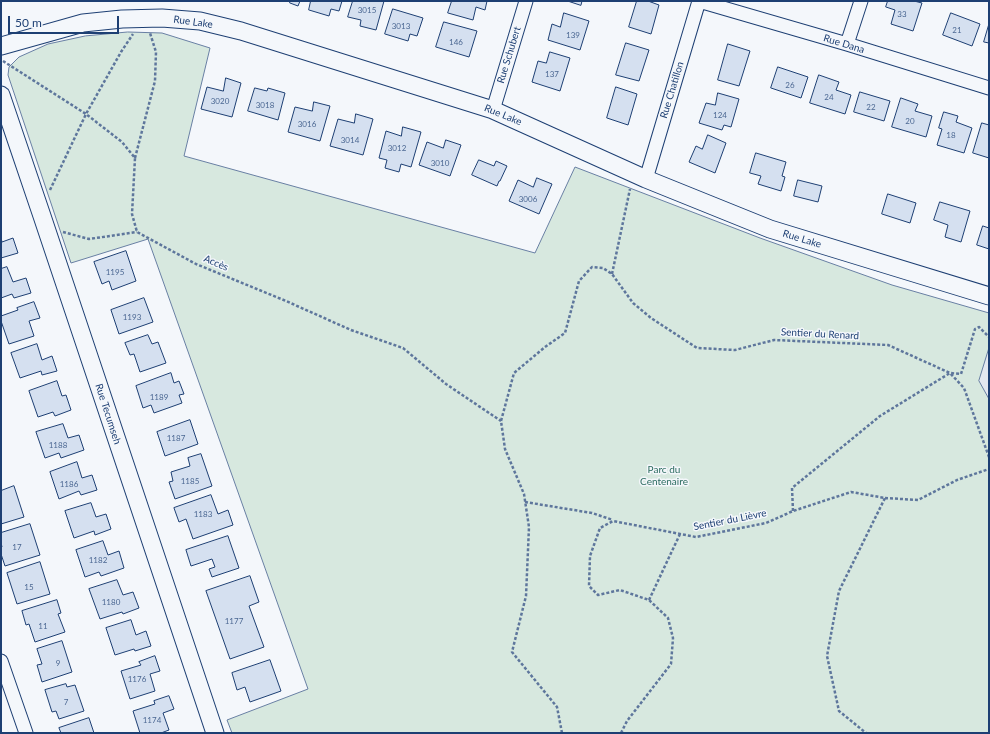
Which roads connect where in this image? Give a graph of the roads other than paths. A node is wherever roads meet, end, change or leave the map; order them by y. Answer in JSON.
{"nodes":[{"id":1,"x":526,"y":1,"type":"edge"},
{"id":2,"x":699,"y":1,"type":"edge"},
{"id":3,"x":861,"y":1,"type":"edge"},
{"id":4,"x":847,"y":44,"type":"junction"},
{"id":5,"x":1,"y":46,"type":"edge"},
{"id":6,"x":989,"y":88,"type":"edge"},
{"id":7,"x":1,"y":95,"type":"edge"},
{"id":8,"x":493,"y":110,"type":"junction"},
{"id":9,"x":640,"y":177,"type":"junction"},
{"id":10,"x":989,"y":296,"type":"edge"},
{"id":11,"x":1,"y":661,"type":"edge"},
{"id":12,"x":26,"y":733,"type":"edge"},
{"id":13,"x":215,"y":733,"type":"edge"}],
"edges":[{"from":1,"to":8,"type":"street","name":"Rue Schubert"},
{"from":2,"to":4,"type":"street","name":"Rue Dana"},
{"from":2,"to":9,"type":"street","name":"Rue Chatillon"},
{"from":3,"to":4,"type":"street"},
{"from":4,"to":6,"type":"street","name":"Rue Dana"},
{"from":5,"to":8,"type":"street","name":"Rue Lake"},
{"from":7,"to":13,"type":"street","name":"Rue Tecumseh"},
{"from":8,"to":9,"type":"street","name":"Rue Lake"},
{"from":9,"to":10,"type":"street","name":"Rue Lake"},
{"from":11,"to":12,"type":"street"}]}
